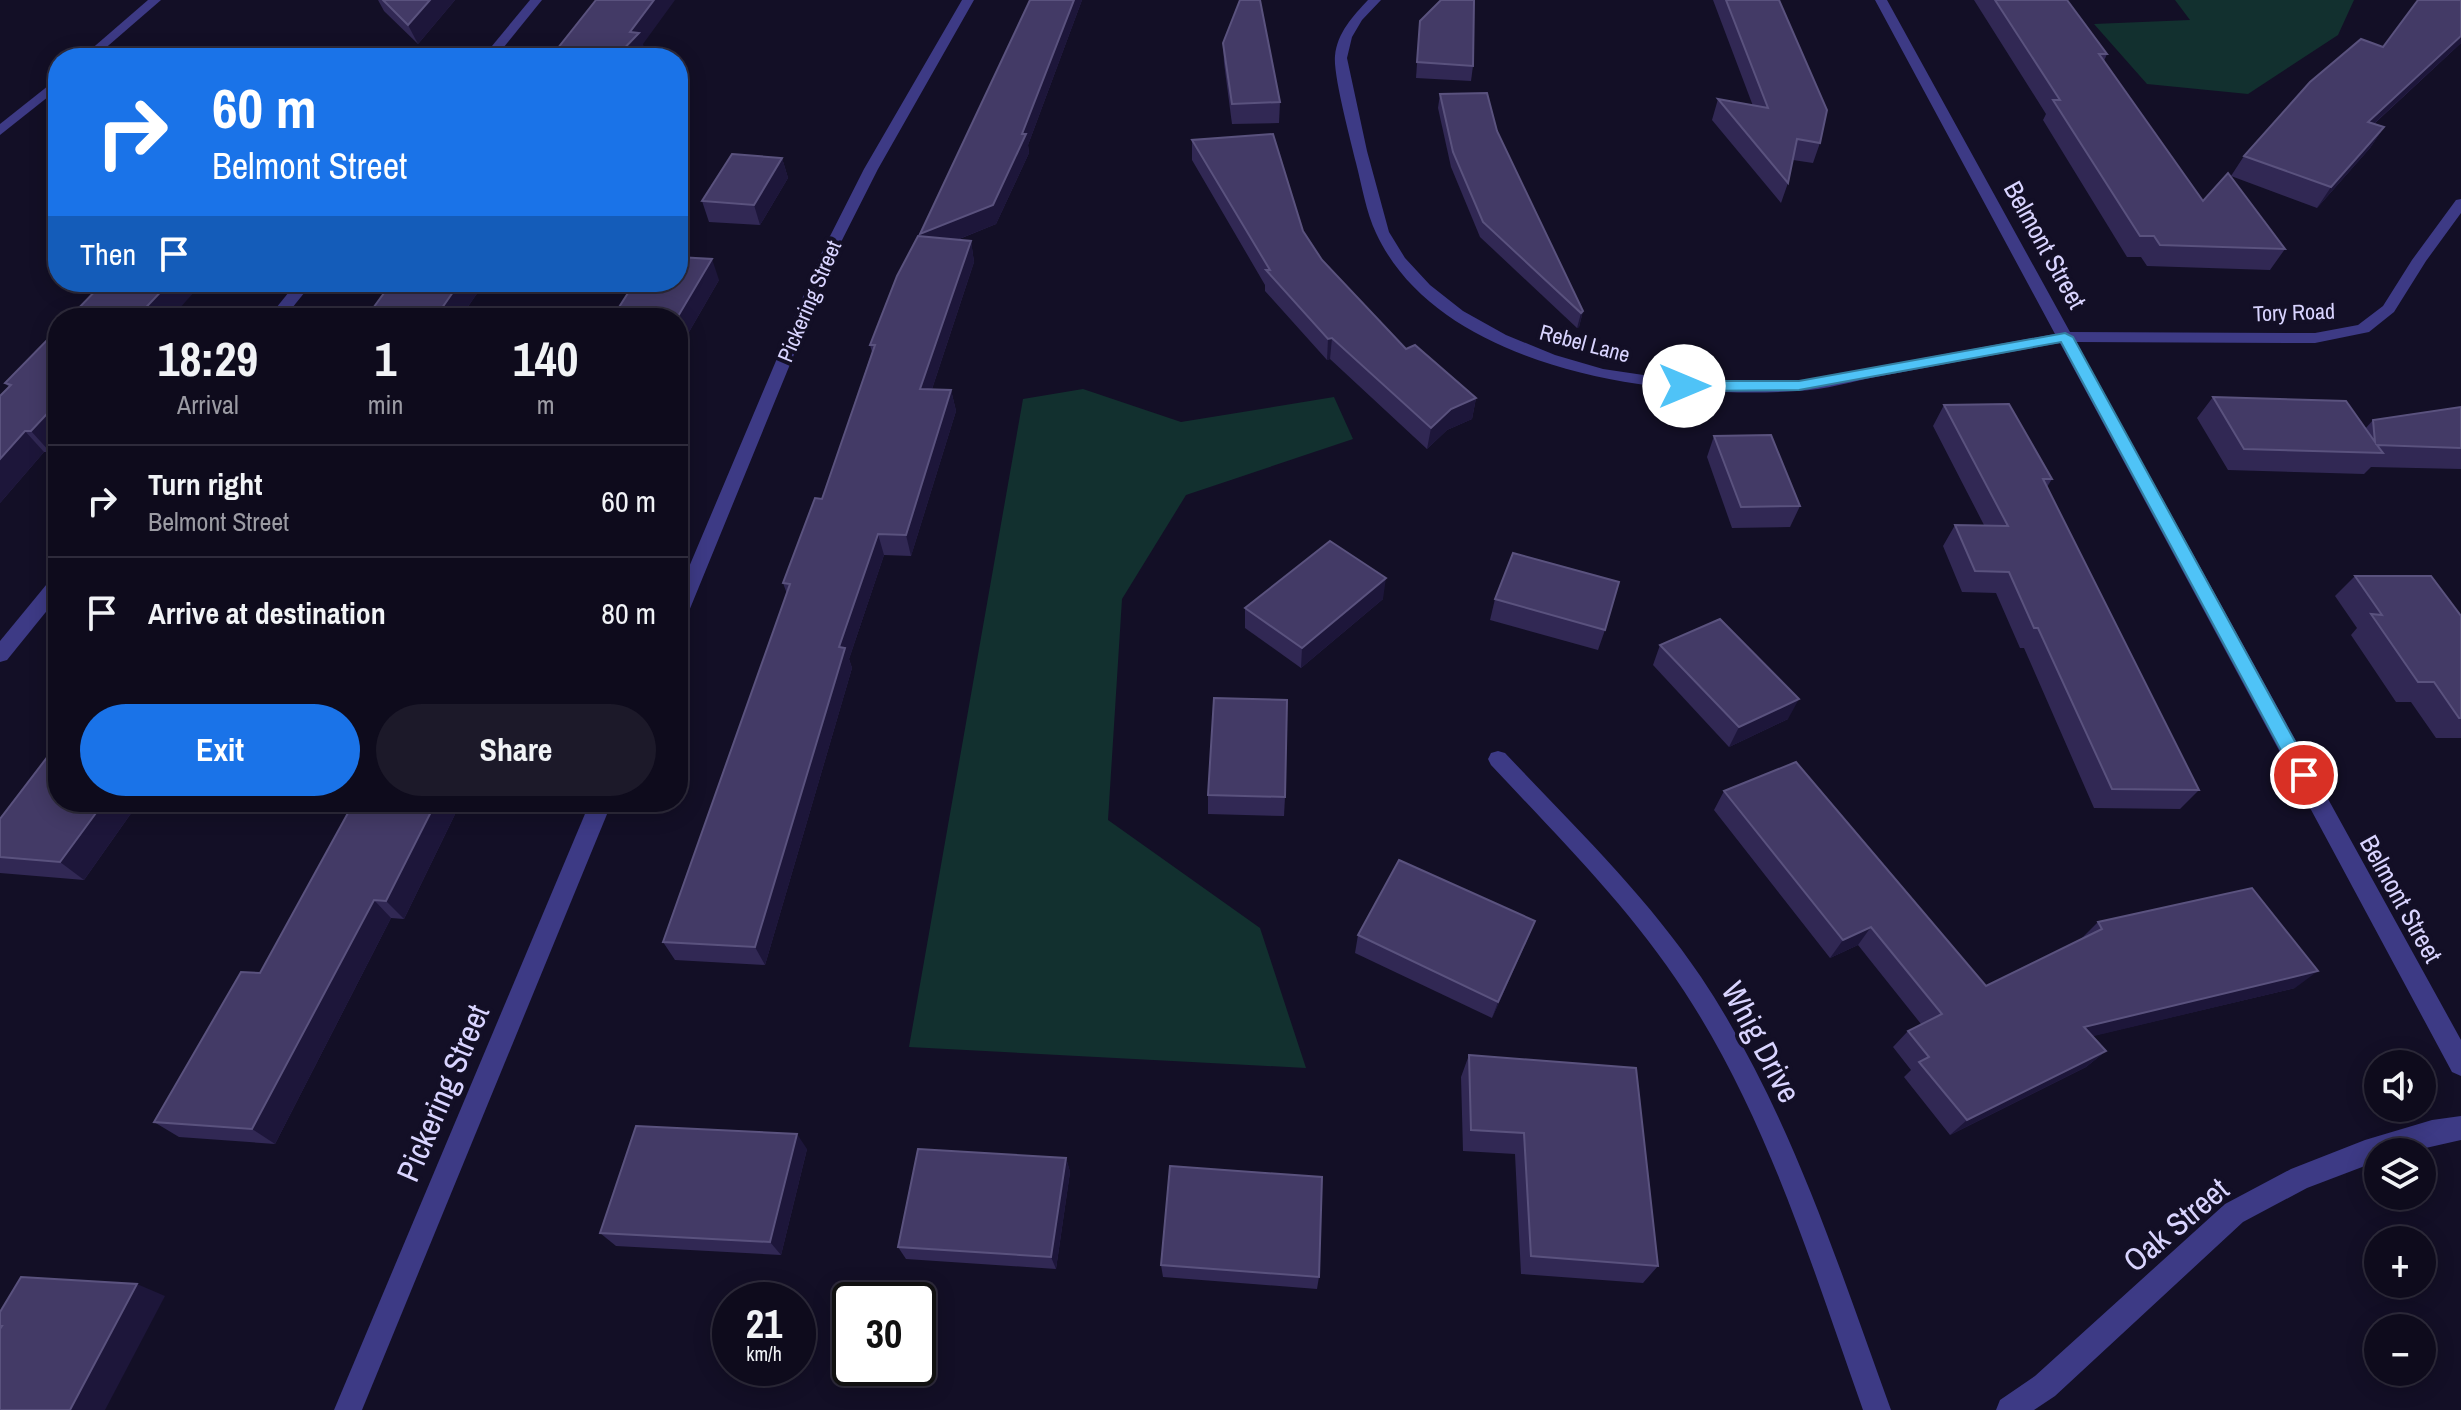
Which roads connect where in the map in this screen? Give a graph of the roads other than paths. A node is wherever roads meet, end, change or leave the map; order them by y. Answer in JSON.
{"nodes":[{"id":1,"x":155,"y":0,"type":"edge"},
{"id":2,"x":536,"y":0,"type":"edge"},
{"id":3,"x":968,"y":0,"type":"edge"},
{"id":4,"x":1375,"y":0,"type":"edge"},
{"id":5,"x":1881,"y":0,"type":"edge"},
{"id":6,"x":99,"y":48,"type":"edge"},
{"id":7,"x":496,"y":48,"type":"edge"},
{"id":8,"x":48,"y":90,"type":"edge"},
{"id":9,"x":0,"y":131,"type":"edge"},
{"id":10,"x":2461,"y":203,"type":"edge"},
{"id":11,"x":297,"y":292,"type":"edge"},
{"id":12,"x":284,"y":308,"type":"edge"},
{"id":13,"x":2065,"y":337,"type":"junction"},
{"id":14,"x":688,"y":592,"type":"edge"},
{"id":15,"x":48,"y":596,"type":"edge"},
{"id":16,"x":0,"y":655,"type":"edge"},
{"id":17,"x":1498,"y":759,"type":"dead end"},
{"id":18,"x":597,"y":812,"type":"edge"},
{"id":19,"x":2461,"y":1064,"type":"edge"},
{"id":20,"x":2461,"y":1128,"type":"edge"},
{"id":21,"x":348,"y":1410,"type":"edge"},
{"id":22,"x":1877,"y":1410,"type":"edge"},
{"id":23,"x":2010,"y":1410,"type":"edge"}],
"edges":[{"from":1,"to":6,"type":"street"},
{"from":2,"to":7,"type":"street"},
{"from":3,"to":14,"type":"street","name":"Pickering Street"},
{"from":4,"to":13,"type":"street","name":"Rebel Lane"},
{"from":5,"to":13,"type":"street","name":"Belmont Street"},
{"from":8,"to":9,"type":"street"},
{"from":10,"to":13,"type":"street","name":"Tory Road"},
{"from":11,"to":12,"type":"street"},
{"from":13,"to":19,"type":"street","name":"Belmont Street"},
{"from":15,"to":16,"type":"street"},
{"from":17,"to":22,"type":"street","name":"Whig Drive"},
{"from":18,"to":21,"type":"street","name":"Pickering Street"},
{"from":20,"to":23,"type":"street","name":"Oak Street"}]}
